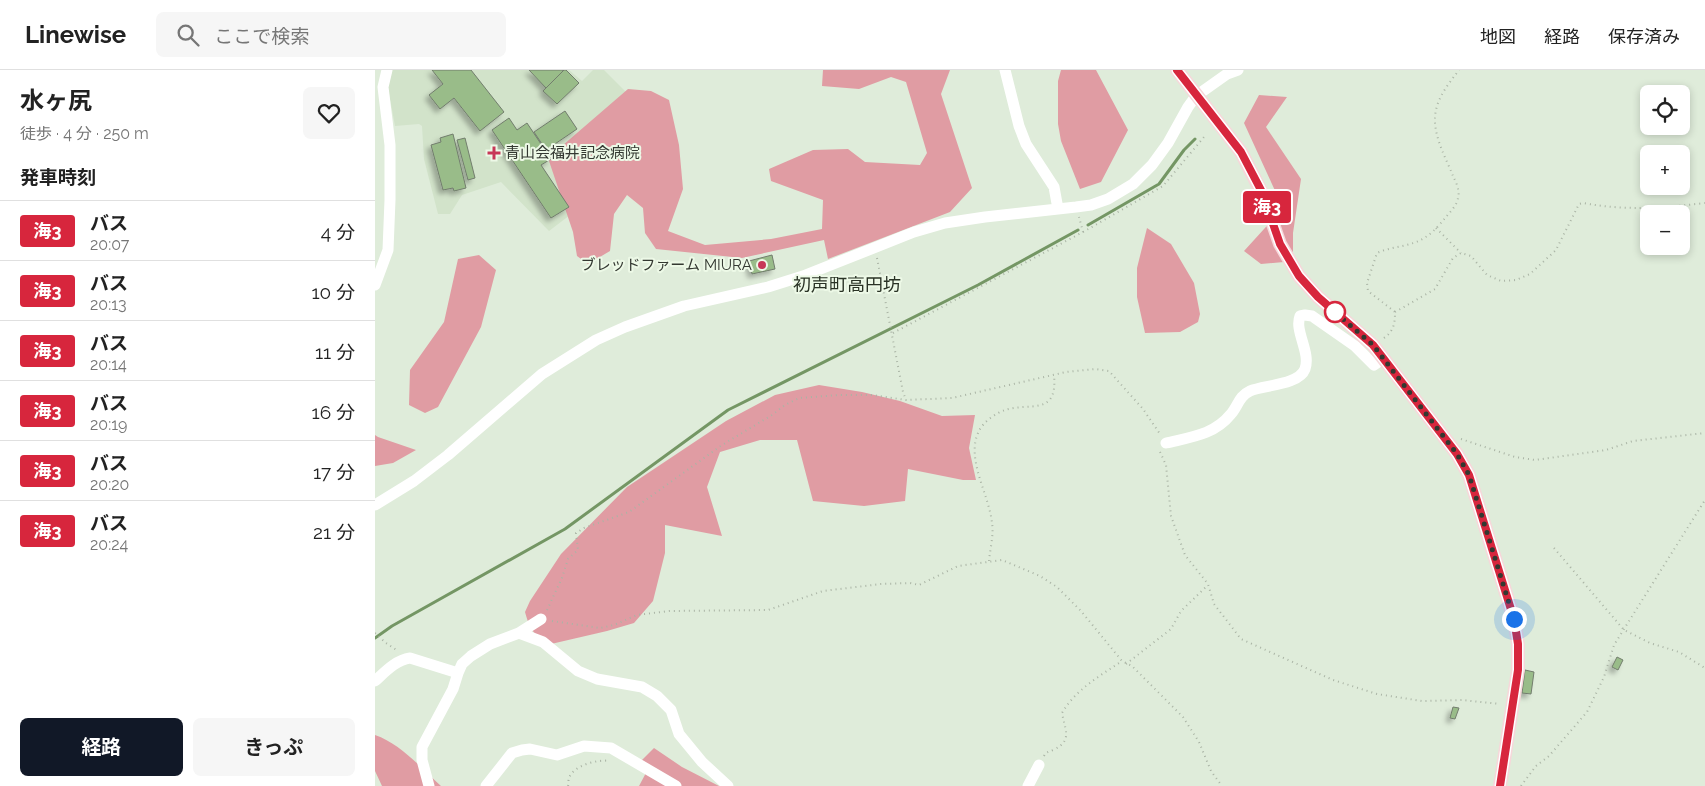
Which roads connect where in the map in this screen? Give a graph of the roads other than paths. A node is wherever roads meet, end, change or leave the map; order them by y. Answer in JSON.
{"nodes":[{"id":1,"x":387,"y":70,"type":"edge"},
{"id":2,"x":1005,"y":70,"type":"edge"},
{"id":3,"x":1177,"y":70,"type":"edge"},
{"id":4,"x":1238,"y":70,"type":"edge"},
{"id":5,"x":1196,"y":96,"type":"junction"},
{"id":6,"x":1058,"y":209,"type":"junction"},
{"id":7,"x":375,"y":286,"type":"edge"},
{"id":8,"x":1384,"y":358,"type":"junction"},
{"id":9,"x":1166,"y":443,"type":"road end"},
{"id":10,"x":375,"y":505,"type":"edge"},
{"id":11,"x":541,"y":619,"type":"road end"},
{"id":12,"x":519,"y":633,"type":"junction"},
{"id":13,"x":458,"y":673,"type":"junction"},
{"id":14,"x":375,"y":681,"type":"edge"},
{"id":15,"x":1039,"y":765,"type":"road end"},
{"id":16,"x":429,"y":786,"type":"edge"},
{"id":17,"x":486,"y":786,"type":"edge"},
{"id":18,"x":676,"y":786,"type":"edge"},
{"id":19,"x":729,"y":786,"type":"edge"},
{"id":20,"x":1028,"y":786,"type":"edge"},
{"id":21,"x":1500,"y":786,"type":"edge"}],
"edges":[{"from":1,"to":7,"type":"street"},
{"from":2,"to":6,"type":"street"},
{"from":3,"to":5,"type":"main road"},
{"from":4,"to":5,"type":"street"},
{"from":5,"to":6,"type":"street"},
{"from":5,"to":8,"type":"main road"},
{"from":6,"to":10,"type":"street"},
{"from":8,"to":9,"type":"street"},
{"from":8,"to":21,"type":"main road"},
{"from":11,"to":12,"type":"street"},
{"from":12,"to":13,"type":"street"},
{"from":12,"to":19,"type":"street"},
{"from":13,"to":14,"type":"street"},
{"from":13,"to":16,"type":"street"},
{"from":15,"to":20,"type":"street"},
{"from":17,"to":18,"type":"street"}]}
